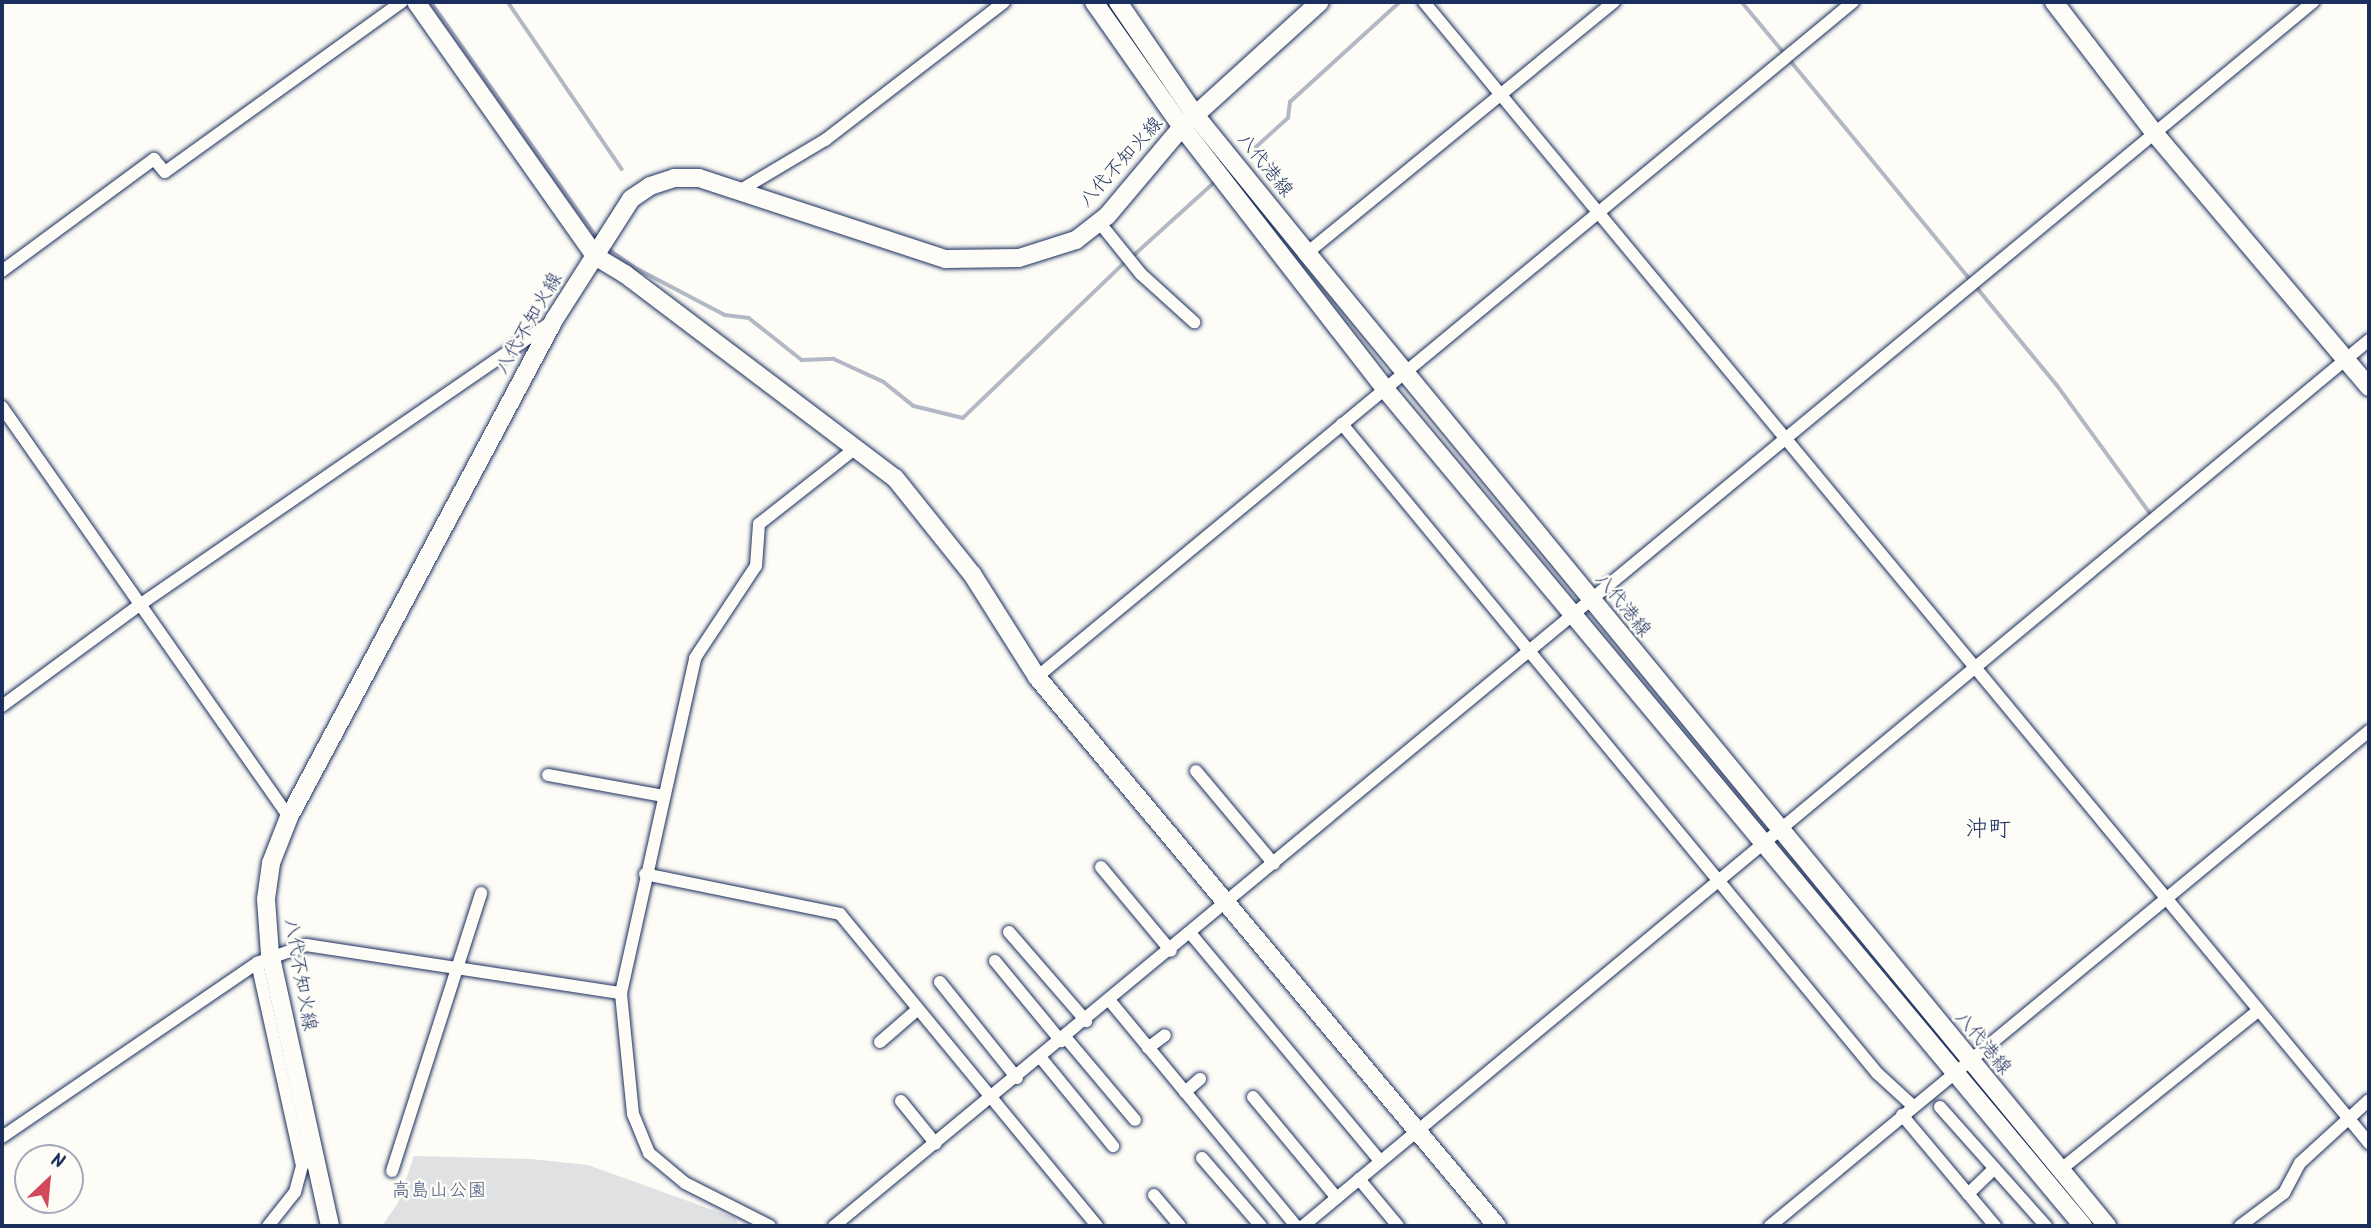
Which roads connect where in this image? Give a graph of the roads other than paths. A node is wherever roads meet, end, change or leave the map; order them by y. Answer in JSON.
{"nodes":[{"id":1,"x":402,"y":2,"type":"edge"},
{"id":2,"x":416,"y":2,"type":"edge"},
{"id":3,"x":1004,"y":2,"type":"edge"},
{"id":4,"x":1094,"y":2,"type":"edge"},
{"id":5,"x":1118,"y":2,"type":"edge"},
{"id":6,"x":1320,"y":2,"type":"edge"},
{"id":7,"x":1424,"y":2,"type":"edge"},
{"id":8,"x":1614,"y":2,"type":"edge"},
{"id":9,"x":1853,"y":2,"type":"edge"},
{"id":10,"x":2054,"y":2,"type":"edge"},
{"id":11,"x":2313,"y":2,"type":"edge"},
{"id":12,"x":1500,"y":95,"type":"junction"},
{"id":13,"x":1189,"y":121,"type":"junction"},
{"id":14,"x":2156,"y":135,"type":"junction"},
{"id":15,"x":739,"y":191,"type":"junction"},
{"id":16,"x":1597,"y":210,"type":"junction"},
{"id":17,"x":1098,"y":222,"type":"junction"},
{"id":18,"x":598,"y":251,"type":"junction"},
{"id":19,"x":1307,"y":253,"type":"junction"},
{"id":20,"x":2,"y":271,"type":"edge"},
{"id":21,"x":554,"y":320,"type":"junction"},
{"id":22,"x":1194,"y":321,"type":"dead end"},
{"id":23,"x":2369,"y":340,"type":"edge"},
{"id":24,"x":2346,"y":359,"type":"junction"},
{"id":25,"x":1407,"y":370,"type":"junction"},
{"id":26,"x":2369,"y":387,"type":"edge"},
{"id":27,"x":1385,"y":389,"type":"junction"},
{"id":28,"x":2,"y":407,"type":"edge"},
{"id":29,"x":1342,"y":424,"type":"junction"},
{"id":30,"x":1784,"y":438,"type":"junction"},
{"id":31,"x":857,"y":447,"type":"junction"},
{"id":32,"x":1590,"y":601,"type":"junction"},
{"id":33,"x":141,"y":604,"type":"junction"},
{"id":34,"x":1575,"y":613,"type":"junction"},
{"id":35,"x":1530,"y":650,"type":"junction"},
{"id":36,"x":1976,"y":666,"type":"junction"},
{"id":37,"x":1037,"y":677,"type":"junction"},
{"id":38,"x":2,"y":706,"type":"edge"},
{"id":39,"x":2369,"y":731,"type":"edge"},
{"id":40,"x":1196,"y":771,"type":"dead end"},
{"id":41,"x":548,"y":775,"type":"dead end"},
{"id":42,"x":663,"y":796,"type":"junction"},
{"id":43,"x":289,"y":817,"type":"junction"},
{"id":44,"x":1772,"y":835,"type":"junction"},
{"id":45,"x":1274,"y":864,"type":"junction"},
{"id":46,"x":1101,"y":867,"type":"dead end"},
{"id":47,"x":645,"y":874,"type":"junction"},
{"id":48,"x":1720,"y":878,"type":"junction"},
{"id":49,"x":481,"y":893,"type":"dead end"},
{"id":50,"x":2165,"y":895,"type":"junction"},
{"id":51,"x":1229,"y":902,"type":"junction"},
{"id":52,"x":1009,"y":932,"type":"dead end"},
{"id":53,"x":1191,"y":934,"type":"junction"},
{"id":54,"x":1171,"y":951,"type":"junction"},
{"id":55,"x":264,"y":958,"type":"junction"},
{"id":56,"x":995,"y":961,"type":"dead end"},
{"id":57,"x":457,"y":970,"type":"junction"},
{"id":58,"x":940,"y":982,"type":"dead end"},
{"id":59,"x":621,"y":993,"type":"junction"},
{"id":60,"x":1110,"y":1001,"type":"junction"},
{"id":61,"x":918,"y":1009,"type":"junction"},
{"id":62,"x":2259,"y":1010,"type":"junction"},
{"id":63,"x":1086,"y":1021,"type":"junction"},
{"id":64,"x":1165,"y":1035,"type":"dead end"},
{"id":65,"x":1063,"y":1040,"type":"junction"},
{"id":66,"x":880,"y":1042,"type":"dead end"},
{"id":67,"x":1148,"y":1048,"type":"junction"},
{"id":68,"x":1041,"y":1058,"type":"junction"},
{"id":69,"x":1961,"y":1065,"type":"junction"},
{"id":70,"x":1017,"y":1078,"type":"junction"},
{"id":71,"x":1200,"y":1079,"type":"dead end"},
{"id":72,"x":1185,"y":1092,"type":"junction"},
{"id":73,"x":1254,"y":1097,"type":"dead end"},
{"id":74,"x":992,"y":1099,"type":"junction"},
{"id":75,"x":2369,"y":1100,"type":"edge"},
{"id":76,"x":901,"y":1101,"type":"dead end"},
{"id":77,"x":1913,"y":1106,"type":"junction"},
{"id":78,"x":1941,"y":1107,"type":"dead end"},
{"id":79,"x":1902,"y":1115,"type":"junction"},
{"id":80,"x":1135,"y":1120,"type":"dead end"},
{"id":81,"x":2351,"y":1121,"type":"junction"},
{"id":82,"x":1419,"y":1129,"type":"junction"},
{"id":83,"x":2,"y":1137,"type":"edge"},
{"id":84,"x":2369,"y":1143,"type":"edge"},
{"id":85,"x":936,"y":1144,"type":"junction"},
{"id":86,"x":1113,"y":1146,"type":"dead end"},
{"id":87,"x":1202,"y":1158,"type":"dead end"},
{"id":88,"x":1380,"y":1161,"type":"junction"},
{"id":89,"x":1995,"y":1168,"type":"junction"},
{"id":90,"x":392,"y":1171,"type":"dead end"},
{"id":91,"x":2060,"y":1171,"type":"junction"},
{"id":92,"x":1359,"y":1179,"type":"junction"},
{"id":93,"x":1968,"y":1194,"type":"junction"},
{"id":94,"x":1154,"y":1195,"type":"dead end"},
{"id":95,"x":1337,"y":1198,"type":"junction"},
{"id":96,"x":268,"y":1226,"type":"edge"},
{"id":97,"x":330,"y":1226,"type":"edge"},
{"id":98,"x":769,"y":1226,"type":"edge"},
{"id":99,"x":834,"y":1226,"type":"edge"},
{"id":100,"x":1097,"y":1226,"type":"edge"},
{"id":101,"x":1180,"y":1226,"type":"edge"},
{"id":102,"x":1261,"y":1226,"type":"edge"},
{"id":103,"x":1296,"y":1226,"type":"edge"},
{"id":104,"x":1303,"y":1226,"type":"edge"},
{"id":105,"x":1398,"y":1226,"type":"edge"},
{"id":106,"x":1497,"y":1226,"type":"edge"},
{"id":107,"x":1769,"y":1226,"type":"edge"},
{"id":108,"x":1995,"y":1226,"type":"edge"},
{"id":109,"x":2046,"y":1226,"type":"edge"},
{"id":110,"x":2083,"y":1226,"type":"edge"},
{"id":111,"x":2107,"y":1226,"type":"edge"},
{"id":112,"x":2240,"y":1226,"type":"edge"}],
"edges":[{"from":1,"to":20,"type":"street"},
{"from":2,"to":18,"type":"main road"},
{"from":3,"to":15,"type":"street"},
{"from":4,"to":13,"type":"main road","name":"八代港線"},
{"from":5,"to":13,"type":"main road","name":"八代港線"},
{"from":6,"to":13,"type":"main road","name":"八代不知火線"},
{"from":7,"to":12,"type":"street"},
{"from":8,"to":12,"type":"street"},
{"from":9,"to":16,"type":"street"},
{"from":10,"to":14,"type":"main road"},
{"from":11,"to":14,"type":"street"},
{"from":12,"to":16,"type":"street"},
{"from":12,"to":19,"type":"street"},
{"from":13,"to":17,"type":"main road","name":"八代不知火線"},
{"from":13,"to":19,"type":"main road","name":"八代港線"},
{"from":13,"to":27,"type":"main road","name":"八代港線"},
{"from":14,"to":24,"type":"main road"},
{"from":14,"to":30,"type":"street"},
{"from":15,"to":17,"type":"main road","name":"八代不知火線"},
{"from":15,"to":18,"type":"main road","name":"八代不知火線"},
{"from":16,"to":25,"type":"street"},
{"from":16,"to":30,"type":"street"},
{"from":17,"to":22,"type":"street"},
{"from":18,"to":21,"type":"main road","name":"八代不知火線"},
{"from":18,"to":31,"type":"main road"},
{"from":19,"to":25,"type":"main road","name":"八代港線"},
{"from":21,"to":33,"type":"street"},
{"from":21,"to":43,"type":"main road","name":"八代不知火線"},
{"from":23,"to":24,"type":"street"},
{"from":24,"to":26,"type":"main road"},
{"from":24,"to":36,"type":"street"},
{"from":25,"to":27,"type":"street"},
{"from":25,"to":32,"type":"main road","name":"八代港線"},
{"from":27,"to":29,"type":"street"},
{"from":27,"to":34,"type":"main road","name":"八代港線"},
{"from":28,"to":33,"type":"street"},
{"from":29,"to":35,"type":"street"},
{"from":29,"to":37,"type":"street"},
{"from":30,"to":32,"type":"street"},
{"from":30,"to":36,"type":"street"},
{"from":31,"to":37,"type":"main road"},
{"from":31,"to":42,"type":"street"},
{"from":32,"to":34,"type":"street"},
{"from":32,"to":44,"type":"main road","name":"八代港線"},
{"from":33,"to":38,"type":"street"},
{"from":33,"to":43,"type":"street"},
{"from":34,"to":35,"type":"street"},
{"from":34,"to":44,"type":"main road","name":"八代港線"},
{"from":35,"to":45,"type":"street"},
{"from":35,"to":48,"type":"street"},
{"from":36,"to":44,"type":"street"},
{"from":36,"to":50,"type":"street"},
{"from":37,"to":51,"type":"main road"},
{"from":39,"to":50,"type":"street"},
{"from":40,"to":45,"type":"street"},
{"from":41,"to":42,"type":"street"},
{"from":42,"to":47,"type":"street"},
{"from":43,"to":55,"type":"main road","name":"八代不知火線"},
{"from":44,"to":48,"type":"street"},
{"from":44,"to":69,"type":"main road","name":"八代港線"},
{"from":45,"to":51,"type":"street"},
{"from":46,"to":54,"type":"street"},
{"from":47,"to":59,"type":"street"},
{"from":47,"to":61,"type":"street"},
{"from":48,"to":77,"type":"street"},
{"from":48,"to":82,"type":"street"},
{"from":49,"to":57,"type":"street"},
{"from":50,"to":62,"type":"street"},
{"from":50,"to":69,"type":"street"},
{"from":51,"to":53,"type":"street"},
{"from":51,"to":82,"type":"main road"},
{"from":52,"to":63,"type":"street"},
{"from":53,"to":54,"type":"street"},
{"from":53,"to":88,"type":"street"},
{"from":54,"to":60,"type":"street"},
{"from":55,"to":57,"type":"street"},
{"from":55,"to":83,"type":"street"},
{"from":55,"to":96,"type":"street"},
{"from":55,"to":97,"type":"main road","name":"八代不知火線"},
{"from":56,"to":65,"type":"street"},
{"from":57,"to":59,"type":"street"},
{"from":57,"to":90,"type":"street"},
{"from":58,"to":70,"type":"street"},
{"from":59,"to":98,"type":"street"},
{"from":60,"to":63,"type":"street"},
{"from":60,"to":67,"type":"street"},
{"from":61,"to":66,"type":"street"},
{"from":61,"to":74,"type":"street"},
{"from":62,"to":81,"type":"street"},
{"from":62,"to":91,"type":"street"},
{"from":63,"to":65,"type":"street"},
{"from":64,"to":67,"type":"street"},
{"from":65,"to":68,"type":"street"},
{"from":65,"to":80,"type":"street"},
{"from":67,"to":72,"type":"street"},
{"from":68,"to":70,"type":"street"},
{"from":68,"to":86,"type":"street"},
{"from":69,"to":77,"type":"street"},
{"from":69,"to":91,"type":"main road","name":"八代港線"},
{"from":69,"to":110,"type":"main road","name":"八代港線"},
{"from":70,"to":74,"type":"street"},
{"from":71,"to":72,"type":"street"},
{"from":72,"to":103,"type":"street"},
{"from":73,"to":95,"type":"street"},
{"from":74,"to":85,"type":"street"},
{"from":74,"to":100,"type":"street"},
{"from":75,"to":81,"type":"street"},
{"from":76,"to":85,"type":"street"},
{"from":77,"to":79,"type":"street"},
{"from":78,"to":89,"type":"street"},
{"from":79,"to":93,"type":"street"},
{"from":79,"to":107,"type":"street"},
{"from":81,"to":84,"type":"street"},
{"from":81,"to":112,"type":"street"},
{"from":82,"to":88,"type":"street"},
{"from":82,"to":106,"type":"main road"},
{"from":85,"to":99,"type":"street"},
{"from":87,"to":102,"type":"street"},
{"from":88,"to":92,"type":"street"},
{"from":89,"to":93,"type":"street"},
{"from":89,"to":109,"type":"street"},
{"from":91,"to":111,"type":"main road","name":"八代港線"},
{"from":92,"to":95,"type":"street"},
{"from":92,"to":105,"type":"street"},
{"from":93,"to":108,"type":"street"},
{"from":94,"to":101,"type":"street"},
{"from":95,"to":104,"type":"street"}]}
